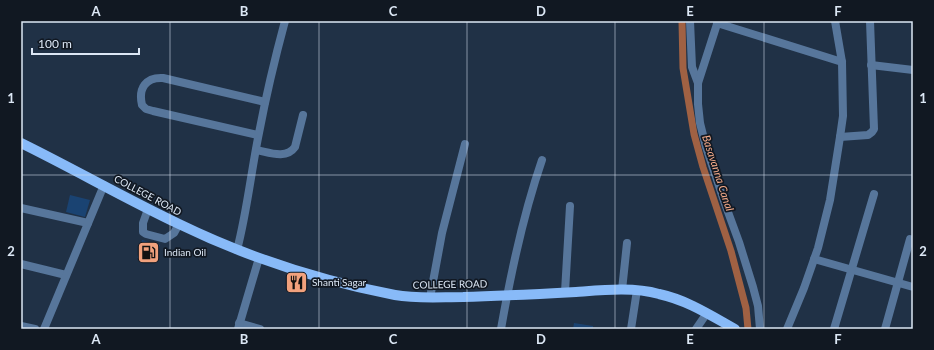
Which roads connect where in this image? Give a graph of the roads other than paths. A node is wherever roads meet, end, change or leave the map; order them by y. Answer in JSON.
{"nodes":[{"id":1,"x":285,"y":21,"type":"edge"},
{"id":2,"x":690,"y":21,"type":"edge"},
{"id":3,"x":835,"y":21,"type":"edge"},
{"id":4,"x":870,"y":21,"type":"edge"},
{"id":5,"x":717,"y":22,"type":"edge"},
{"id":6,"x":842,"y":62,"type":"junction"},
{"id":7,"x":871,"y":65,"type":"junction"},
{"id":8,"x":913,"y":70,"type":"edge"},
{"id":9,"x":698,"y":83,"type":"junction"},
{"id":10,"x":265,"y":102,"type":"junction"},
{"id":11,"x":303,"y":115,"type":"dead end"},
{"id":12,"x":258,"y":135,"type":"junction"},
{"id":13,"x":840,"y":137,"type":"junction"},
{"id":14,"x":21,"y":143,"type":"edge"},
{"id":15,"x":466,"y":144,"type":"dead end"},
{"id":16,"x":256,"y":150,"type":"junction"},
{"id":17,"x":542,"y":160,"type":"dead end"},
{"id":18,"x":104,"y":185,"type":"junction"},
{"id":19,"x":874,"y":194,"type":"dead end"},
{"id":20,"x":570,"y":206,"type":"dead end"},
{"id":21,"x":21,"y":208,"type":"edge"},
{"id":22,"x":148,"y":209,"type":"junction"},
{"id":23,"x":88,"y":223,"type":"junction"},
{"id":24,"x":179,"y":224,"type":"junction"},
{"id":25,"x":910,"y":239,"type":"dead end"},
{"id":26,"x":627,"y":243,"type":"dead end"},
{"id":27,"x":237,"y":250,"type":"junction"},
{"id":28,"x":259,"y":258,"type":"junction"},
{"id":29,"x":814,"y":260,"type":"junction"},
{"id":30,"x":21,"y":264,"type":"edge"},
{"id":31,"x":851,"y":271,"type":"junction"},
{"id":32,"x":66,"y":275,"type":"junction"},
{"id":33,"x":898,"y":283,"type":"junction"},
{"id":34,"x":913,"y":287,"type":"edge"},
{"id":35,"x":622,"y":290,"type":"junction"},
{"id":36,"x":637,"y":290,"type":"junction"},
{"id":37,"x":565,"y":292,"type":"junction"},
{"id":38,"x":507,"y":296,"type":"junction"},
{"id":39,"x":430,"y":298,"type":"junction"},
{"id":40,"x":707,"y":313,"type":"junction"},
{"id":41,"x":21,"y":326,"type":"edge"},
{"id":42,"x":238,"y":326,"type":"edge"},
{"id":43,"x":885,"y":328,"type":"edge"},
{"id":44,"x":35,"y":329,"type":"edge"},
{"id":45,"x":44,"y":329,"type":"edge"},
{"id":46,"x":260,"y":329,"type":"edge"},
{"id":47,"x":501,"y":329,"type":"edge"},
{"id":48,"x":631,"y":329,"type":"edge"},
{"id":49,"x":696,"y":329,"type":"edge"},
{"id":50,"x":735,"y":329,"type":"edge"},
{"id":51,"x":760,"y":329,"type":"edge"},
{"id":52,"x":786,"y":329,"type":"edge"},
{"id":53,"x":834,"y":329,"type":"edge"},
{"id":54,"x":894,"y":329,"type":"edge"}],
"edges":[{"from":1,"to":10,"type":"street"},
{"from":2,"to":9,"type":"street"},
{"from":3,"to":6,"type":"street"},
{"from":4,"to":7,"type":"street"},
{"from":5,"to":6,"type":"street"},
{"from":5,"to":9,"type":"street"},
{"from":6,"to":13,"type":"street"},
{"from":7,"to":8,"type":"street"},
{"from":7,"to":13,"type":"street"},
{"from":9,"to":51,"type":"street"},
{"from":10,"to":12,"type":"street"},
{"from":10,"to":12,"type":"street"},
{"from":11,"to":16,"type":"street"},
{"from":12,"to":16,"type":"street"},
{"from":13,"to":29,"type":"street"},
{"from":14,"to":18,"type":"main road","name":"COLLEGE ROAD"},
{"from":15,"to":39,"type":"street"},
{"from":16,"to":27,"type":"street"},
{"from":17,"to":38,"type":"street"},
{"from":18,"to":22,"type":"main road","name":"COLLEGE ROAD"},
{"from":18,"to":23,"type":"street"},
{"from":19,"to":31,"type":"street"},
{"from":20,"to":37,"type":"street"},
{"from":21,"to":23,"type":"street"},
{"from":22,"to":24,"type":"main road","name":"COLLEGE ROAD"},
{"from":22,"to":24,"type":"street"},
{"from":23,"to":32,"type":"street"},
{"from":24,"to":27,"type":"main road","name":"COLLEGE ROAD"},
{"from":25,"to":33,"type":"street"},
{"from":26,"to":35,"type":"street"},
{"from":27,"to":28,"type":"main road","name":"COLLEGE ROAD"},
{"from":28,"to":39,"type":"main road","name":"COLLEGE ROAD"},
{"from":28,"to":42,"type":"street"},
{"from":29,"to":31,"type":"street"},
{"from":29,"to":52,"type":"street"},
{"from":30,"to":32,"type":"street"},
{"from":31,"to":33,"type":"street"},
{"from":31,"to":53,"type":"street"},
{"from":32,"to":45,"type":"street"},
{"from":33,"to":34,"type":"street"},
{"from":33,"to":43,"type":"street"},
{"from":35,"to":36,"type":"main road","name":"COLLEGE ROAD"},
{"from":35,"to":37,"type":"main road","name":"COLLEGE ROAD"},
{"from":36,"to":40,"type":"main road","name":"COLLEGE ROAD"},
{"from":36,"to":48,"type":"street"},
{"from":37,"to":38,"type":"main road","name":"COLLEGE ROAD"},
{"from":38,"to":39,"type":"main road","name":"COLLEGE ROAD"},
{"from":38,"to":47,"type":"street"},
{"from":40,"to":49,"type":"street"},
{"from":40,"to":50,"type":"main road","name":"COLLEGE ROAD"},
{"from":41,"to":44,"type":"street"},
{"from":42,"to":46,"type":"street"},
{"from":43,"to":54,"type":"street"}]}
